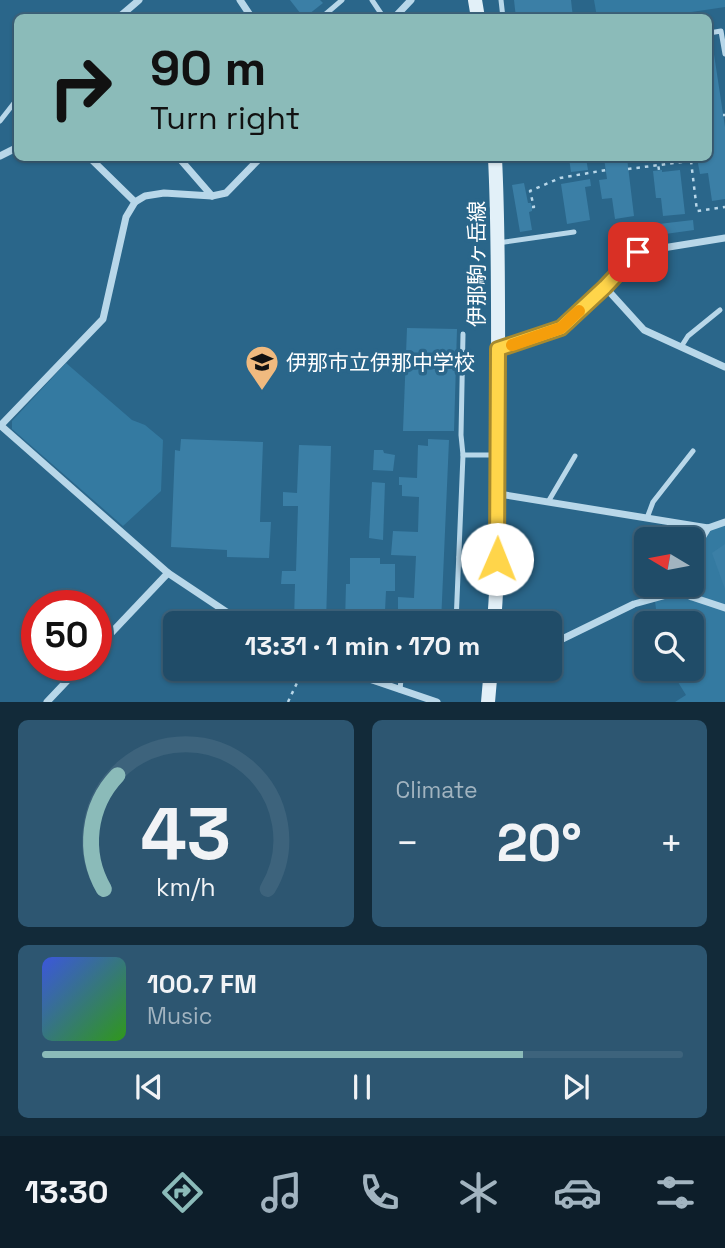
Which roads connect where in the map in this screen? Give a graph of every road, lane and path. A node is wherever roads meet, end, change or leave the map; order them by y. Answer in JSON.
{"nodes":[{"id":1,"x":139,"y":0,"type":"edge"},
{"id":2,"x":342,"y":0,"type":"edge"},
{"id":3,"x":411,"y":0,"type":"edge"},
{"id":4,"x":123,"y":14,"type":"edge"},
{"id":5,"x":326,"y":14,"type":"edge"},
{"id":6,"x":398,"y":14,"type":"edge"},
{"id":7,"x":712,"y":33,"type":"edge"},
{"id":8,"x":725,"y":54,"type":"edge"},
{"id":9,"x":14,"y":103,"type":"edge"},
{"id":10,"x":0,"y":121,"type":"edge"},
{"id":11,"x":93,"y":161,"type":"edge"},
{"id":12,"x":182,"y":161,"type":"edge"},
{"id":13,"x":257,"y":161,"type":"edge"},
{"id":14,"x":495,"y":161,"type":"edge"},
{"id":15,"x":658,"y":161,"type":"edge"},
{"id":16,"x":691,"y":161,"type":"joint"},
{"id":17,"x":659,"y":168,"type":"junction"},
{"id":18,"x":628,"y":169,"type":"dead end"},
{"id":19,"x":606,"y":170,"type":"dead end"},
{"id":20,"x":212,"y":195,"type":"junction"},
{"id":21,"x":135,"y":202,"type":"junction"},
{"id":22,"x":532,"y":207,"type":"dead end"},
{"id":23,"x":725,"y":207,"type":"edge"},
{"id":24,"x":574,"y":232,"type":"dead end"},
{"id":25,"x":725,"y":238,"type":"edge"},
{"id":26,"x":498,"y":243,"type":"junction"},
{"id":27,"x":605,"y":287,"type":"junction"},
{"id":28,"x":720,"y":310,"type":"dead end"},
{"id":29,"x":463,"y":334,"type":"dead end"},
{"id":30,"x":681,"y":347,"type":"junction"},
{"id":31,"x":498,"y":349,"type":"junction"},
{"id":32,"x":725,"y":368,"type":"edge"},
{"id":33,"x":0,"y":425,"type":"edge"},
{"id":34,"x":693,"y":451,"type":"dead end"},
{"id":35,"x":498,"y":454,"type":"junction"},
{"id":36,"x":463,"y":455,"type":"junction"},
{"id":37,"x":575,"y":456,"type":"dead end"},
{"id":38,"x":498,"y":494,"type":"junction"},
{"id":39,"x":548,"y":502,"type":"junction"},
{"id":40,"x":647,"y":518,"type":"junction"},
{"id":41,"x":725,"y":522,"type":"edge"},
{"id":42,"x":708,"y":528,"type":"junction"},
{"id":43,"x":704,"y":535,"type":"edge"},
{"id":44,"x":459,"y":557,"type":"junction"},
{"id":45,"x":497,"y":559,"type":"junction"},
{"id":46,"x":167,"y":573,"type":"junction"},
{"id":47,"x":659,"y":597,"type":"edge"},
{"id":48,"x":692,"y":597,"type":"edge"},
{"id":49,"x":725,"y":608,"type":"edge"},
{"id":50,"x":225,"y":611,"type":"edge"},
{"id":51,"x":457,"y":611,"type":"edge"},
{"id":52,"x":495,"y":611,"type":"edge"},
{"id":53,"x":112,"y":632,"type":"edge"},
{"id":54,"x":562,"y":639,"type":"edge"},
{"id":55,"x":67,"y":681,"type":"edge"},
{"id":56,"x":298,"y":681,"type":"edge"},
{"id":57,"x":374,"y":681,"type":"edge"},
{"id":58,"x":401,"y":681,"type":"edge"},
{"id":59,"x":490,"y":681,"type":"edge"},
{"id":60,"x":400,"y":690,"type":"junction"},
{"id":61,"x":408,"y":693,"type":"junction"},
{"id":62,"x":47,"y":702,"type":"edge"},
{"id":63,"x":288,"y":702,"type":"edge"},
{"id":64,"x":406,"y":702,"type":"edge"},
{"id":65,"x":437,"y":702,"type":"edge"},
{"id":66,"x":488,"y":702,"type":"edge"}],
"edges":[{"from":1,"to":4,"type":"street"},
{"from":2,"to":5,"type":"lane"},
{"from":3,"to":6,"type":"street"},
{"from":7,"to":8,"type":"lane"},
{"from":9,"to":10,"type":"lane"},
{"from":11,"to":21,"type":"street"},
{"from":12,"to":20,"type":"street"},
{"from":13,"to":20,"type":"street"},
{"from":14,"to":26,"type":"main road","name":"伊那駒ヶ岳線"},
{"from":15,"to":17,"type":"path"},
{"from":16,"to":17,"type":"path"},
{"from":16,"to":23,"type":"path"},
{"from":17,"to":18,"type":"path"},
{"from":19,"to":22,"type":"path"},
{"from":20,"to":21,"type":"street"},
{"from":21,"to":33,"type":"street"},
{"from":24,"to":26,"type":"lane"},
{"from":25,"to":27,"type":"street"},
{"from":26,"to":31,"type":"main road","name":"伊那駒ヶ岳線"},
{"from":27,"to":30,"type":"street"},
{"from":27,"to":31,"type":"street"},
{"from":28,"to":30,"type":"lane"},
{"from":29,"to":36,"type":"lane"},
{"from":30,"to":32,"type":"street"},
{"from":31,"to":35,"type":"main road","name":"伊那駒ヶ岳線"},
{"from":33,"to":46,"type":"street"},
{"from":34,"to":40,"type":"lane"},
{"from":35,"to":36,"type":"lane"},
{"from":35,"to":38,"type":"main road","name":"伊那駒ヶ岳線"},
{"from":36,"to":44,"type":"lane"},
{"from":37,"to":39,"type":"lane"},
{"from":38,"to":39,"type":"street"},
{"from":38,"to":45,"type":"main road","name":"伊那駒ヶ岳線"},
{"from":39,"to":40,"type":"street"},
{"from":40,"to":42,"type":"street"},
{"from":41,"to":42,"type":"street"},
{"from":42,"to":43,"type":"street"},
{"from":44,"to":45,"type":"lane"},
{"from":44,"to":51,"type":"lane"},
{"from":45,"to":52,"type":"main road","name":"伊那駒ヶ岳線"},
{"from":46,"to":50,"type":"street"},
{"from":46,"to":53,"type":"street"},
{"from":47,"to":54,"type":"street"},
{"from":48,"to":49,"type":"street"},
{"from":55,"to":62,"type":"street"},
{"from":56,"to":63,"type":"path"},
{"from":57,"to":60,"type":"street"},
{"from":58,"to":60,"type":"lane"},
{"from":59,"to":66,"type":"main road"},
{"from":60,"to":61,"type":"street"},
{"from":61,"to":64,"type":"street"},
{"from":61,"to":65,"type":"street"}]}
